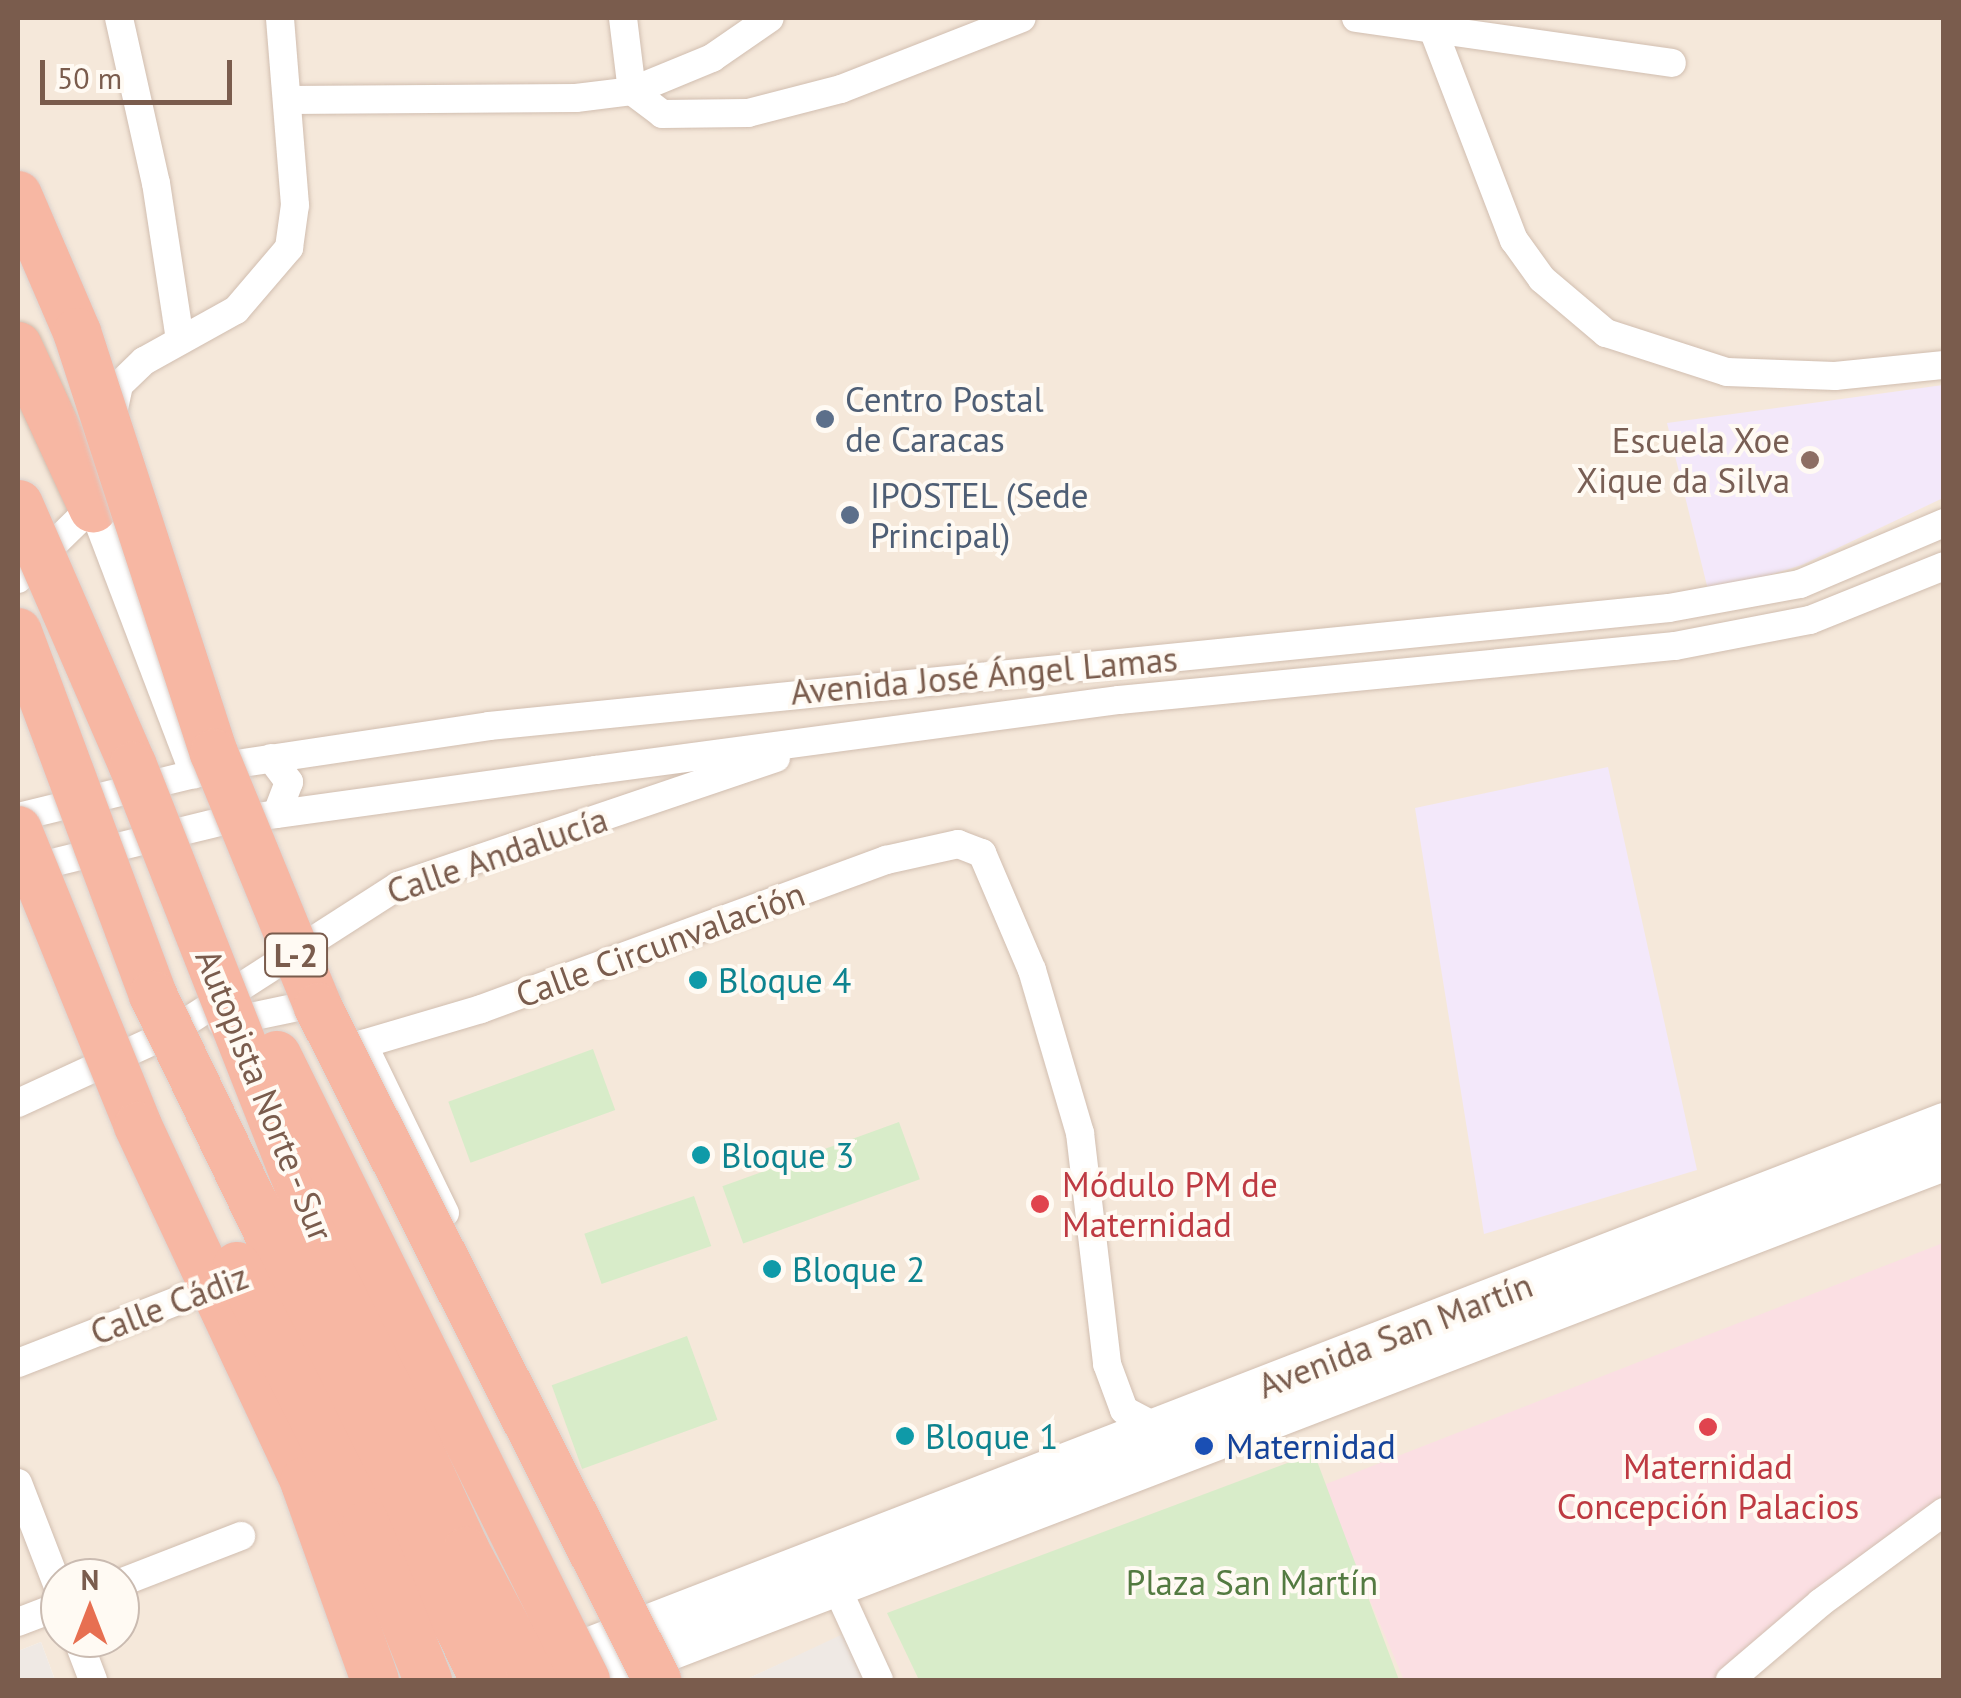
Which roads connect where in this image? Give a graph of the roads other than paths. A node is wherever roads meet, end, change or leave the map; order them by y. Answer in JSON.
{"nodes":[{"id":1,"x":119,"y":18,"type":"edge"},
{"id":2,"x":280,"y":18,"type":"edge"},
{"id":3,"x":623,"y":18,"type":"edge"},
{"id":4,"x":770,"y":18,"type":"edge"},
{"id":5,"x":1022,"y":18,"type":"edge"},
{"id":6,"x":1356,"y":18,"type":"edge"},
{"id":7,"x":1436,"y":24,"type":"edge"},
{"id":8,"x":1672,"y":63,"type":"dead end"},
{"id":9,"x":632,"y":91,"type":"junction"},
{"id":10,"x":288,"y":100,"type":"junction"},
{"id":11,"x":18,"y":196,"type":"edge"},
{"id":12,"x":180,"y":340,"type":"junction"},
{"id":13,"x":18,"y":346,"type":"edge"},
{"id":14,"x":1944,"y":365,"type":"edge"},
{"id":15,"x":18,"y":502,"type":"edge"},
{"id":16,"x":93,"y":508,"type":"junction"},
{"id":17,"x":1944,"y":523,"type":"edge"},
{"id":18,"x":1944,"y":566,"type":"edge"},
{"id":19,"x":18,"y":580,"type":"edge"},
{"id":20,"x":18,"y":632,"type":"edge"},
{"id":21,"x":839,"y":736,"type":"junction"},
{"id":22,"x":272,"y":758,"type":"junction"},
{"id":23,"x":133,"y":766,"type":"junction"},
{"id":24,"x":194,"y":774,"type":"junction"},
{"id":25,"x":277,"y":814,"type":"junction"},
{"id":26,"x":18,"y":817,"type":"edge"},
{"id":27,"x":18,"y":830,"type":"edge"},
{"id":28,"x":18,"y":871,"type":"edge"},
{"id":29,"x":159,"y":1015,"type":"junction"},
{"id":30,"x":363,"y":1044,"type":"junction"},
{"id":31,"x":18,"y":1103,"type":"edge"},
{"id":32,"x":1944,"y":1122,"type":"edge"},
{"id":33,"x":1944,"y":1162,"type":"edge"},
{"id":34,"x":321,"y":1244,"type":"dead end"},
{"id":35,"x":391,"y":1292,"type":"junction"},
{"id":36,"x":18,"y":1363,"type":"edge"},
{"id":37,"x":1156,"y":1428,"type":"junction"},
{"id":38,"x":18,"y":1483,"type":"edge"},
{"id":39,"x":1944,"y":1512,"type":"edge"},
{"id":40,"x":1944,"y":1534,"type":"edge"},
{"id":41,"x":241,"y":1536,"type":"dead end"},
{"id":42,"x":1900,"y":1546,"type":"junction"},
{"id":43,"x":47,"y":1558,"type":"edge"},
{"id":44,"x":140,"y":1575,"type":"edge"},
{"id":45,"x":836,"y":1586,"type":"junction"},
{"id":46,"x":615,"y":1632,"type":"junction"},
{"id":47,"x":374,"y":1680,"type":"edge"},
{"id":48,"x":428,"y":1680,"type":"edge"},
{"id":49,"x":484,"y":1680,"type":"edge"},
{"id":50,"x":511,"y":1680,"type":"edge"},
{"id":51,"x":535,"y":1680,"type":"edge"},
{"id":52,"x":586,"y":1680,"type":"edge"},
{"id":53,"x":595,"y":1680,"type":"edge"},
{"id":54,"x":622,"y":1680,"type":"edge"},
{"id":55,"x":656,"y":1680,"type":"edge"},
{"id":56,"x":879,"y":1680,"type":"edge"},
{"id":57,"x":1730,"y":1680,"type":"edge"}],
"edges":[{"from":1,"to":12,"type":"street"},
{"from":2,"to":10,"type":"street"},
{"from":3,"to":9,"type":"street"},
{"from":4,"to":9,"type":"street"},
{"from":5,"to":9,"type":"street"},
{"from":6,"to":7,"type":"street"},
{"from":7,"to":8,"type":"street"},
{"from":7,"to":14,"type":"street"},
{"from":9,"to":10,"type":"street"},
{"from":10,"to":12,"type":"street"},
{"from":11,"to":55,"type":"highway","number":"L-2","bridge":true},
{"from":12,"to":16,"type":"street"},
{"from":13,"to":16,"type":"highway"},
{"from":15,"to":23,"type":"highway","name":"Autopista Norte - Sur","number":"L-2","bridge":true},
{"from":16,"to":19,"type":"street"},
{"from":16,"to":24,"type":"street"},
{"from":17,"to":22,"type":"street","name":"Avenida José Ángel Lamas"},
{"from":18,"to":21,"type":"street","name":"Avenida José Ángel Lamas"},
{"from":20,"to":29,"type":"highway","name":"Autopista Norte - Sur","bridge":true},
{"from":21,"to":25,"type":"street","name":"Avenida José Ángel Lamas"},
{"from":21,"to":29,"type":"street","name":"Calle Andalucía"},
{"from":22,"to":24,"type":"street","name":"Avenida José Ángel Lamas"},
{"from":22,"to":25,"type":"street"},
{"from":23,"to":35,"type":"highway","number":"L-2","bridge":true},
{"from":23,"to":51,"type":"highway","name":"Autopista Norte - Sur","number":"L-2","bridge":true},
{"from":24,"to":26,"type":"street","name":"Avenida José Ángel Lamas"},
{"from":25,"to":28,"type":"street","name":"Avenida José Ángel Lamas"},
{"from":27,"to":47,"type":"highway","bridge":true},
{"from":29,"to":30,"type":"street"},
{"from":29,"to":31,"type":"street","name":"Calle Andalucía"},
{"from":29,"to":48,"type":"highway","bridge":true},
{"from":29,"to":49,"type":"highway","name":"Autopista Norte - Sur","bridge":true},
{"from":30,"to":37,"type":"street","name":"Calle Circunvalación"},
{"from":30,"to":46,"type":"street"},
{"from":32,"to":37,"type":"main road","name":"Avenida San Martín"},
{"from":33,"to":45,"type":"main road","name":"Avenida San Martín"},
{"from":34,"to":36,"type":"street","name":"Calle Cádiz"},
{"from":35,"to":52,"type":"highway","number":"L-2","bridge":true},
{"from":35,"to":54,"type":"highway","number":"L-2","bridge":true},
{"from":37,"to":46,"type":"main road","name":"Avenida San Martín"},
{"from":38,"to":43,"type":"street"},
{"from":39,"to":42,"type":"street"},
{"from":40,"to":42,"type":"street"},
{"from":41,"to":44,"type":"street"},
{"from":42,"to":57,"type":"street"},
{"from":45,"to":53,"type":"main road","name":"Avenida San Martín"},
{"from":45,"to":56,"type":"street"},
{"from":46,"to":50,"type":"main road","name":"Avenida San Martín"}]}
